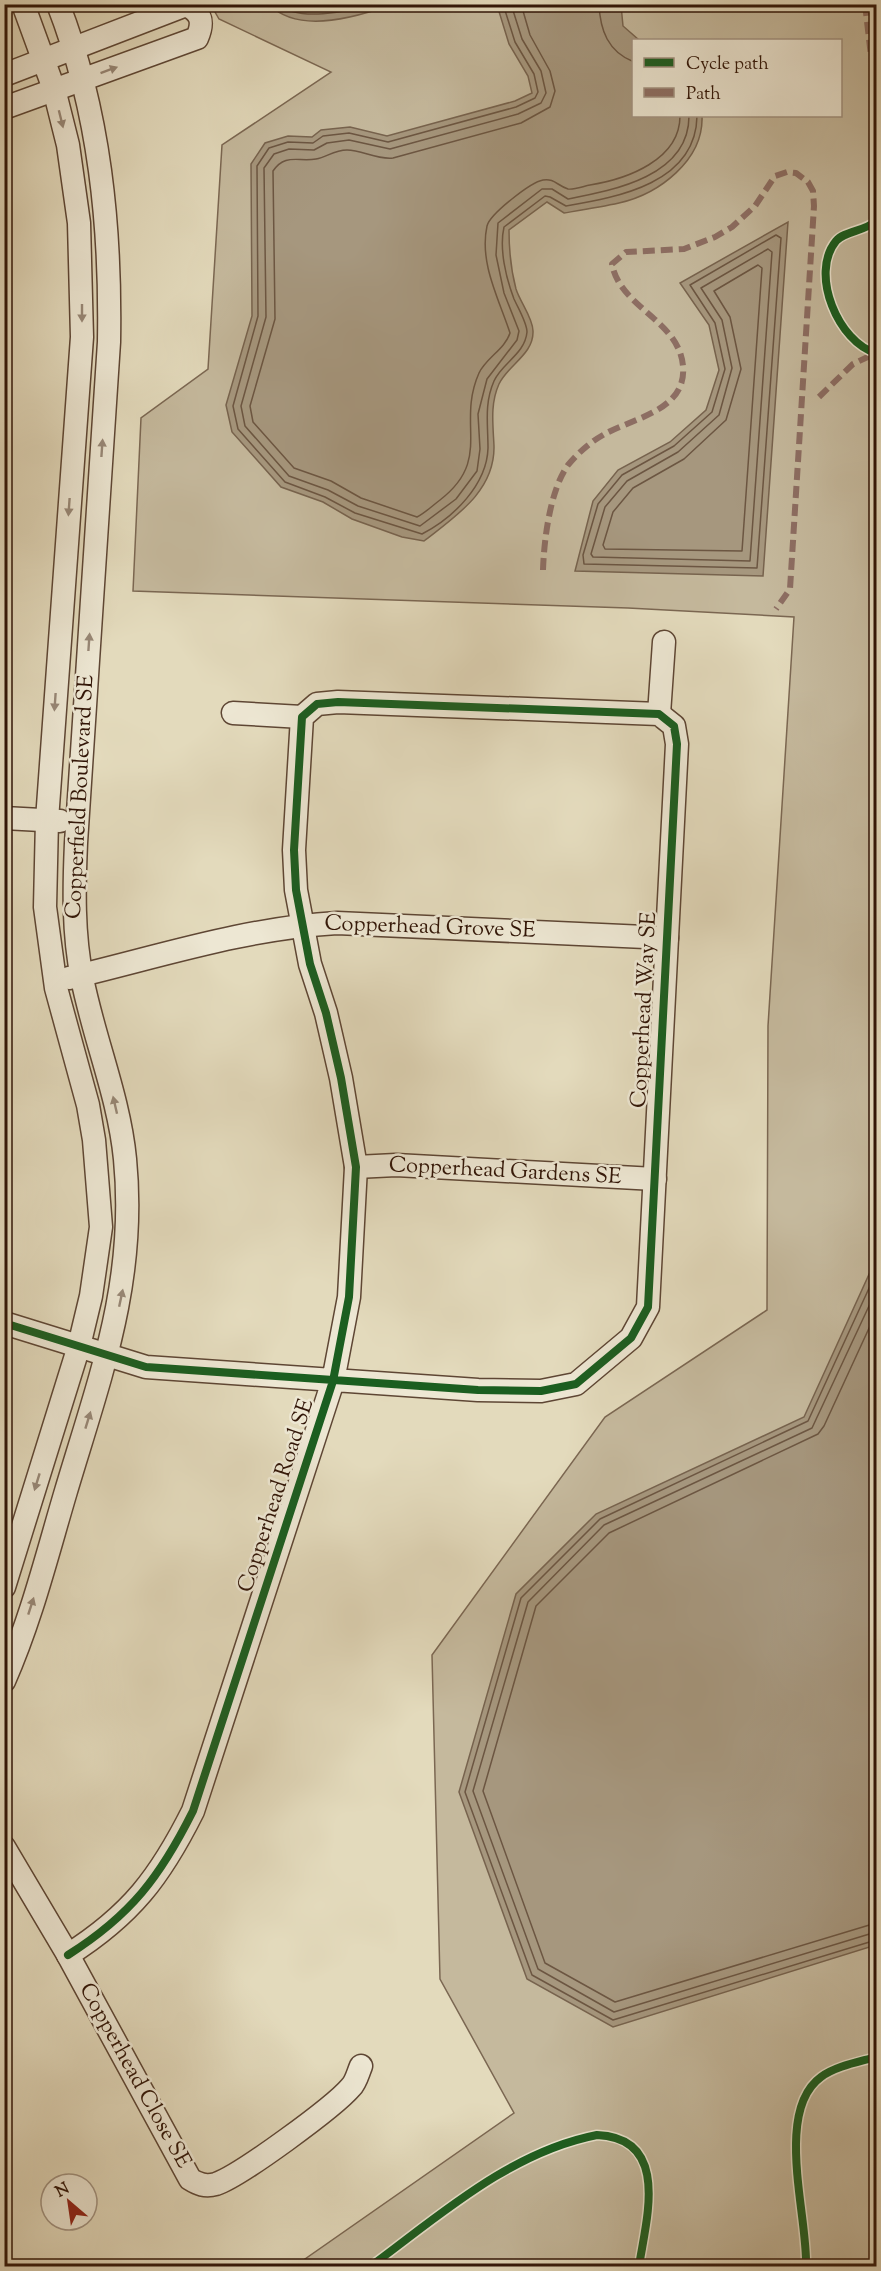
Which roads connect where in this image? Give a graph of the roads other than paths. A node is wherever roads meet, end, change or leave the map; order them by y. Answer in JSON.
{"nodes":[{"id":1,"x":23,"y":4,"type":"edge"},
{"id":2,"x":58,"y":4,"type":"edge"},
{"id":3,"x":74,"y":47,"type":"junction"},
{"id":4,"x":44,"y":60,"type":"junction"},
{"id":5,"x":4,"y":75,"type":"edge"},
{"id":6,"x":83,"y":79,"type":"junction"},
{"id":7,"x":54,"y":89,"type":"junction"},
{"id":8,"x":4,"y":108,"type":"edge"},
{"id":9,"x":664,"y":642,"type":"dead end"},
{"id":10,"x":233,"y":713,"type":"dead end"},
{"id":11,"x":660,"y":714,"type":"junction"},
{"id":12,"x":302,"y":717,"type":"junction"},
{"id":13,"x":4,"y":818,"type":"edge"},
{"id":14,"x":47,"y":820,"type":"junction"},
{"id":15,"x":77,"y":822,"type":"junction"},
{"id":16,"x":303,"y":924,"type":"junction"},
{"id":17,"x":667,"y":938,"type":"junction"},
{"id":18,"x":81,"y":975,"type":"junction"},
{"id":19,"x":56,"y":982,"type":"junction"},
{"id":20,"x":356,"y":1167,"type":"junction"},
{"id":21,"x":655,"y":1179,"type":"junction"},
{"id":22,"x":4,"y":1323,"type":"edge"},
{"id":23,"x":80,"y":1346,"type":"junction"},
{"id":24,"x":107,"y":1355,"type":"junction"},
{"id":25,"x":333,"y":1381,"type":"junction"},
{"id":26,"x":4,"y":1587,"type":"edge"},
{"id":27,"x":4,"y":1681,"type":"edge"},
{"id":28,"x":4,"y":1847,"type":"edge"},
{"id":29,"x":68,"y":1954,"type":"junction"},
{"id":30,"x":361,"y":2066,"type":"dead end"}],
"edges":[{"from":1,"to":4,"type":"street","name":"Copperfield Boulevard SE"},
{"from":2,"to":3,"type":"street","name":"Copperfield Boulevard SE"},
{"from":3,"to":4,"type":"street"},
{"from":3,"to":6,"type":"street","name":"Copperfield Boulevard SE"},
{"from":6,"to":3,"type":"street","one_way":true},
{"from":4,"to":5,"type":"street"},
{"from":4,"to":7,"type":"street","name":"Copperfield Boulevard SE"},
{"from":6,"to":7,"type":"street"},
{"from":15,"to":6,"type":"street","name":"Copperfield Boulevard SE","one_way":true},
{"from":7,"to":8,"type":"street"},
{"from":7,"to":14,"type":"street","name":"Copperfield Boulevard SE","one_way":true},
{"from":9,"to":11,"type":"street"},
{"from":10,"to":12,"type":"street"},
{"from":11,"to":12,"type":"street"},
{"from":11,"to":17,"type":"street","name":"Copperhead Way SE"},
{"from":12,"to":16,"type":"street"},
{"from":13,"to":14,"type":"street"},
{"from":14,"to":15,"type":"street"},
{"from":14,"to":19,"type":"street","name":"Copperfield Boulevard SE"},
{"from":15,"to":18,"type":"street","name":"Copperfield Boulevard SE"},
{"from":16,"to":17,"type":"street","name":"Copperhead Grove SE"},
{"from":16,"to":18,"type":"street","name":"Copperhead Grove SE"},
{"from":16,"to":20,"type":"street","name":"Copperhead Road SE"},
{"from":17,"to":21,"type":"street","name":"Copperhead Way SE"},
{"from":18,"to":19,"type":"street","name":"Copperhead Grove SE"},
{"from":24,"to":18,"type":"street","name":"Copperfield Boulevard SE","one_way":true},
{"from":19,"to":23,"type":"street","name":"Copperfield Boulevard SE"},
{"from":20,"to":21,"type":"street","name":"Copperhead Gardens SE"},
{"from":20,"to":25,"type":"street","name":"Copperhead Road SE"},
{"from":21,"to":25,"type":"street","name":"Copperhead Way SE"},
{"from":22,"to":23,"type":"street","name":"Copperhead Way SE"},
{"from":23,"to":24,"type":"street","name":"Copperhead Way SE"},
{"from":23,"to":26,"type":"street","name":"Copperfield Boulevard SE","one_way":true},
{"from":24,"to":25,"type":"street","name":"Copperhead Way SE"},
{"from":27,"to":24,"type":"street","name":"Copperfield Boulevard SE","one_way":true},
{"from":25,"to":29,"type":"street","name":"Copperhead Road SE"},
{"from":28,"to":29,"type":"street","name":"Copperhead Close SE"},
{"from":29,"to":30,"type":"street","name":"Copperhead Close SE"}]}
